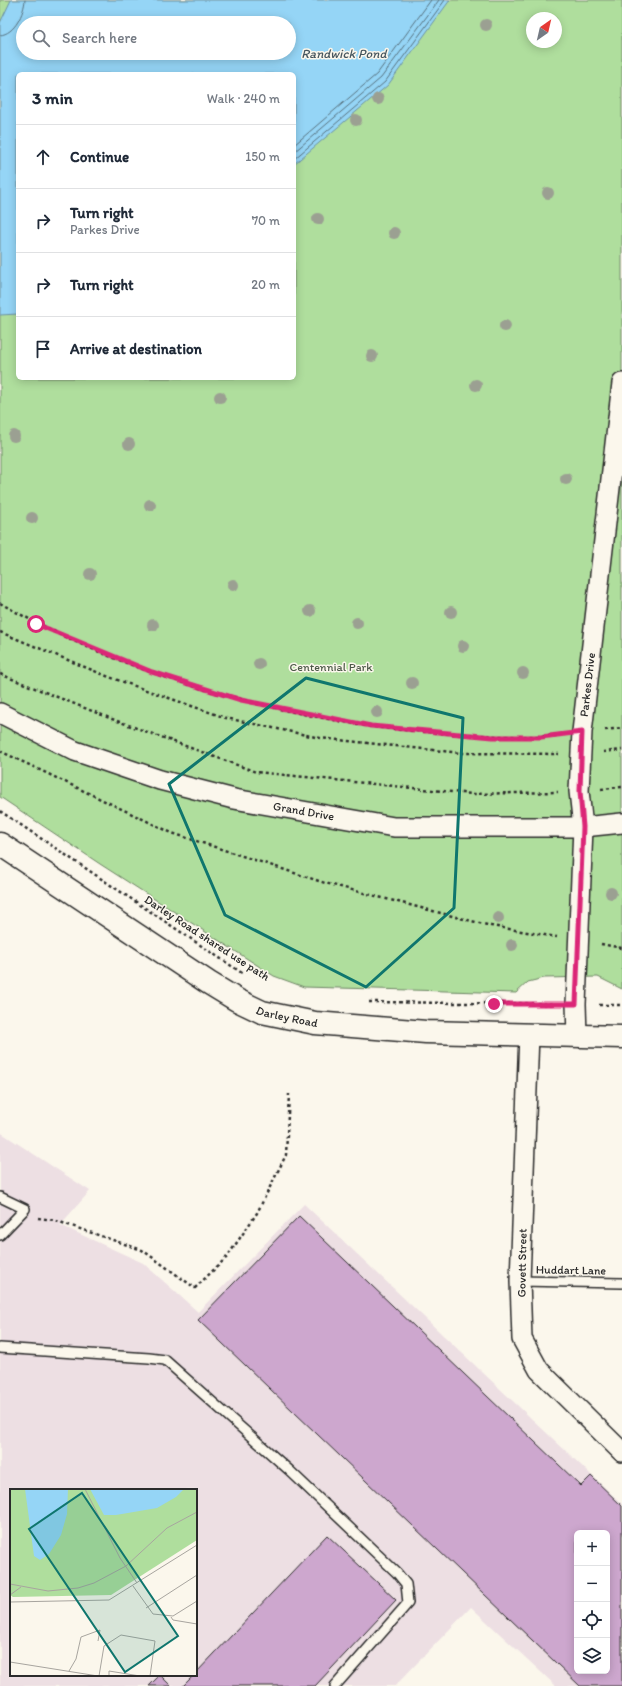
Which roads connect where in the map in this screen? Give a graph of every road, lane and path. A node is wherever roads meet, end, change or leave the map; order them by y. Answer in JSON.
{"nodes":[{"id":1,"x":622,"y":383,"type":"edge"},
{"id":2,"x":0,"y":603,"type":"edge"},
{"id":3,"x":0,"y":632,"type":"edge"},
{"id":4,"x":0,"y":674,"type":"edge"},
{"id":5,"x":0,"y":713,"type":"edge"},
{"id":6,"x":582,"y":732,"type":"junction"},
{"id":7,"x":0,"y":751,"type":"edge"},
{"id":8,"x":581,"y":755,"type":"junction"},
{"id":9,"x":622,"y":787,"type":"edge"},
{"id":10,"x":580,"y":791,"type":"junction"},
{"id":11,"x":0,"y":811,"type":"edge"},
{"id":12,"x":622,"y":823,"type":"edge"},
{"id":13,"x":583,"y":827,"type":"junction"},
{"id":14,"x":0,"y":844,"type":"edge"},
{"id":15,"x":579,"y":940,"type":"junction"},
{"id":16,"x":622,"y":948,"type":"edge"},
{"id":17,"x":245,"y":975,"type":"dead end"},
{"id":18,"x":366,"y":1002,"type":"dead end"},
{"id":19,"x":576,"y":1004,"type":"junction"},
{"id":20,"x":622,"y":1005,"type":"edge"},
{"id":21,"x":529,"y":1034,"type":"junction"},
{"id":22,"x":577,"y":1036,"type":"junction"},
{"id":23,"x":622,"y":1037,"type":"edge"},
{"id":24,"x":289,"y":1094,"type":"dead end"},
{"id":25,"x":0,"y":1197,"type":"edge"},
{"id":26,"x":18,"y":1216,"type":"junction"},
{"id":27,"x":0,"y":1234,"type":"edge"},
{"id":28,"x":520,"y":1280,"type":"junction"},
{"id":29,"x":622,"y":1283,"type":"edge"},
{"id":30,"x":0,"y":1348,"type":"edge"},
{"id":31,"x":622,"y":1452,"type":"edge"},
{"id":32,"x":334,"y":1686,"type":"edge"}],
"edges":[{"from":1,"to":6,"type":"street","name":"Parkes Drive"},
{"from":2,"to":6,"type":"path"},
{"from":3,"to":8,"type":"path"},
{"from":4,"to":10,"type":"path"},
{"from":5,"to":13,"type":"street","name":"Grand Drive"},
{"from":6,"to":8,"type":"street","name":"Parkes Drive"},
{"from":7,"to":15,"type":"path"},
{"from":8,"to":10,"type":"street","name":"Parkes Drive"},
{"from":9,"to":10,"type":"path"},
{"from":10,"to":13,"type":"street","name":"Parkes Drive"},
{"from":11,"to":17,"type":"path","name":"Darley Road shared use path"},
{"from":12,"to":13,"type":"street","name":"Grand Drive"},
{"from":13,"to":15,"type":"street","name":"Parkes Drive"},
{"from":14,"to":21,"type":"main road","name":"Darley Road"},
{"from":15,"to":16,"type":"path"},
{"from":15,"to":19,"type":"street","name":"Parkes Drive"},
{"from":18,"to":19,"type":"path"},
{"from":19,"to":20,"type":"path"},
{"from":19,"to":22,"type":"street","name":"Parkes Drive"},
{"from":21,"to":22,"type":"main road","name":"Darley Road"},
{"from":21,"to":28,"type":"street","name":"Govett Street"},
{"from":22,"to":23,"type":"main road","name":"Darley Road"},
{"from":24,"to":26,"type":"path"},
{"from":25,"to":26,"type":"lane"},
{"from":26,"to":27,"type":"lane"},
{"from":28,"to":29,"type":"lane","name":"Huddart Lane"},
{"from":28,"to":31,"type":"street","name":"Govett Street"},
{"from":30,"to":32,"type":"lane"}]}
